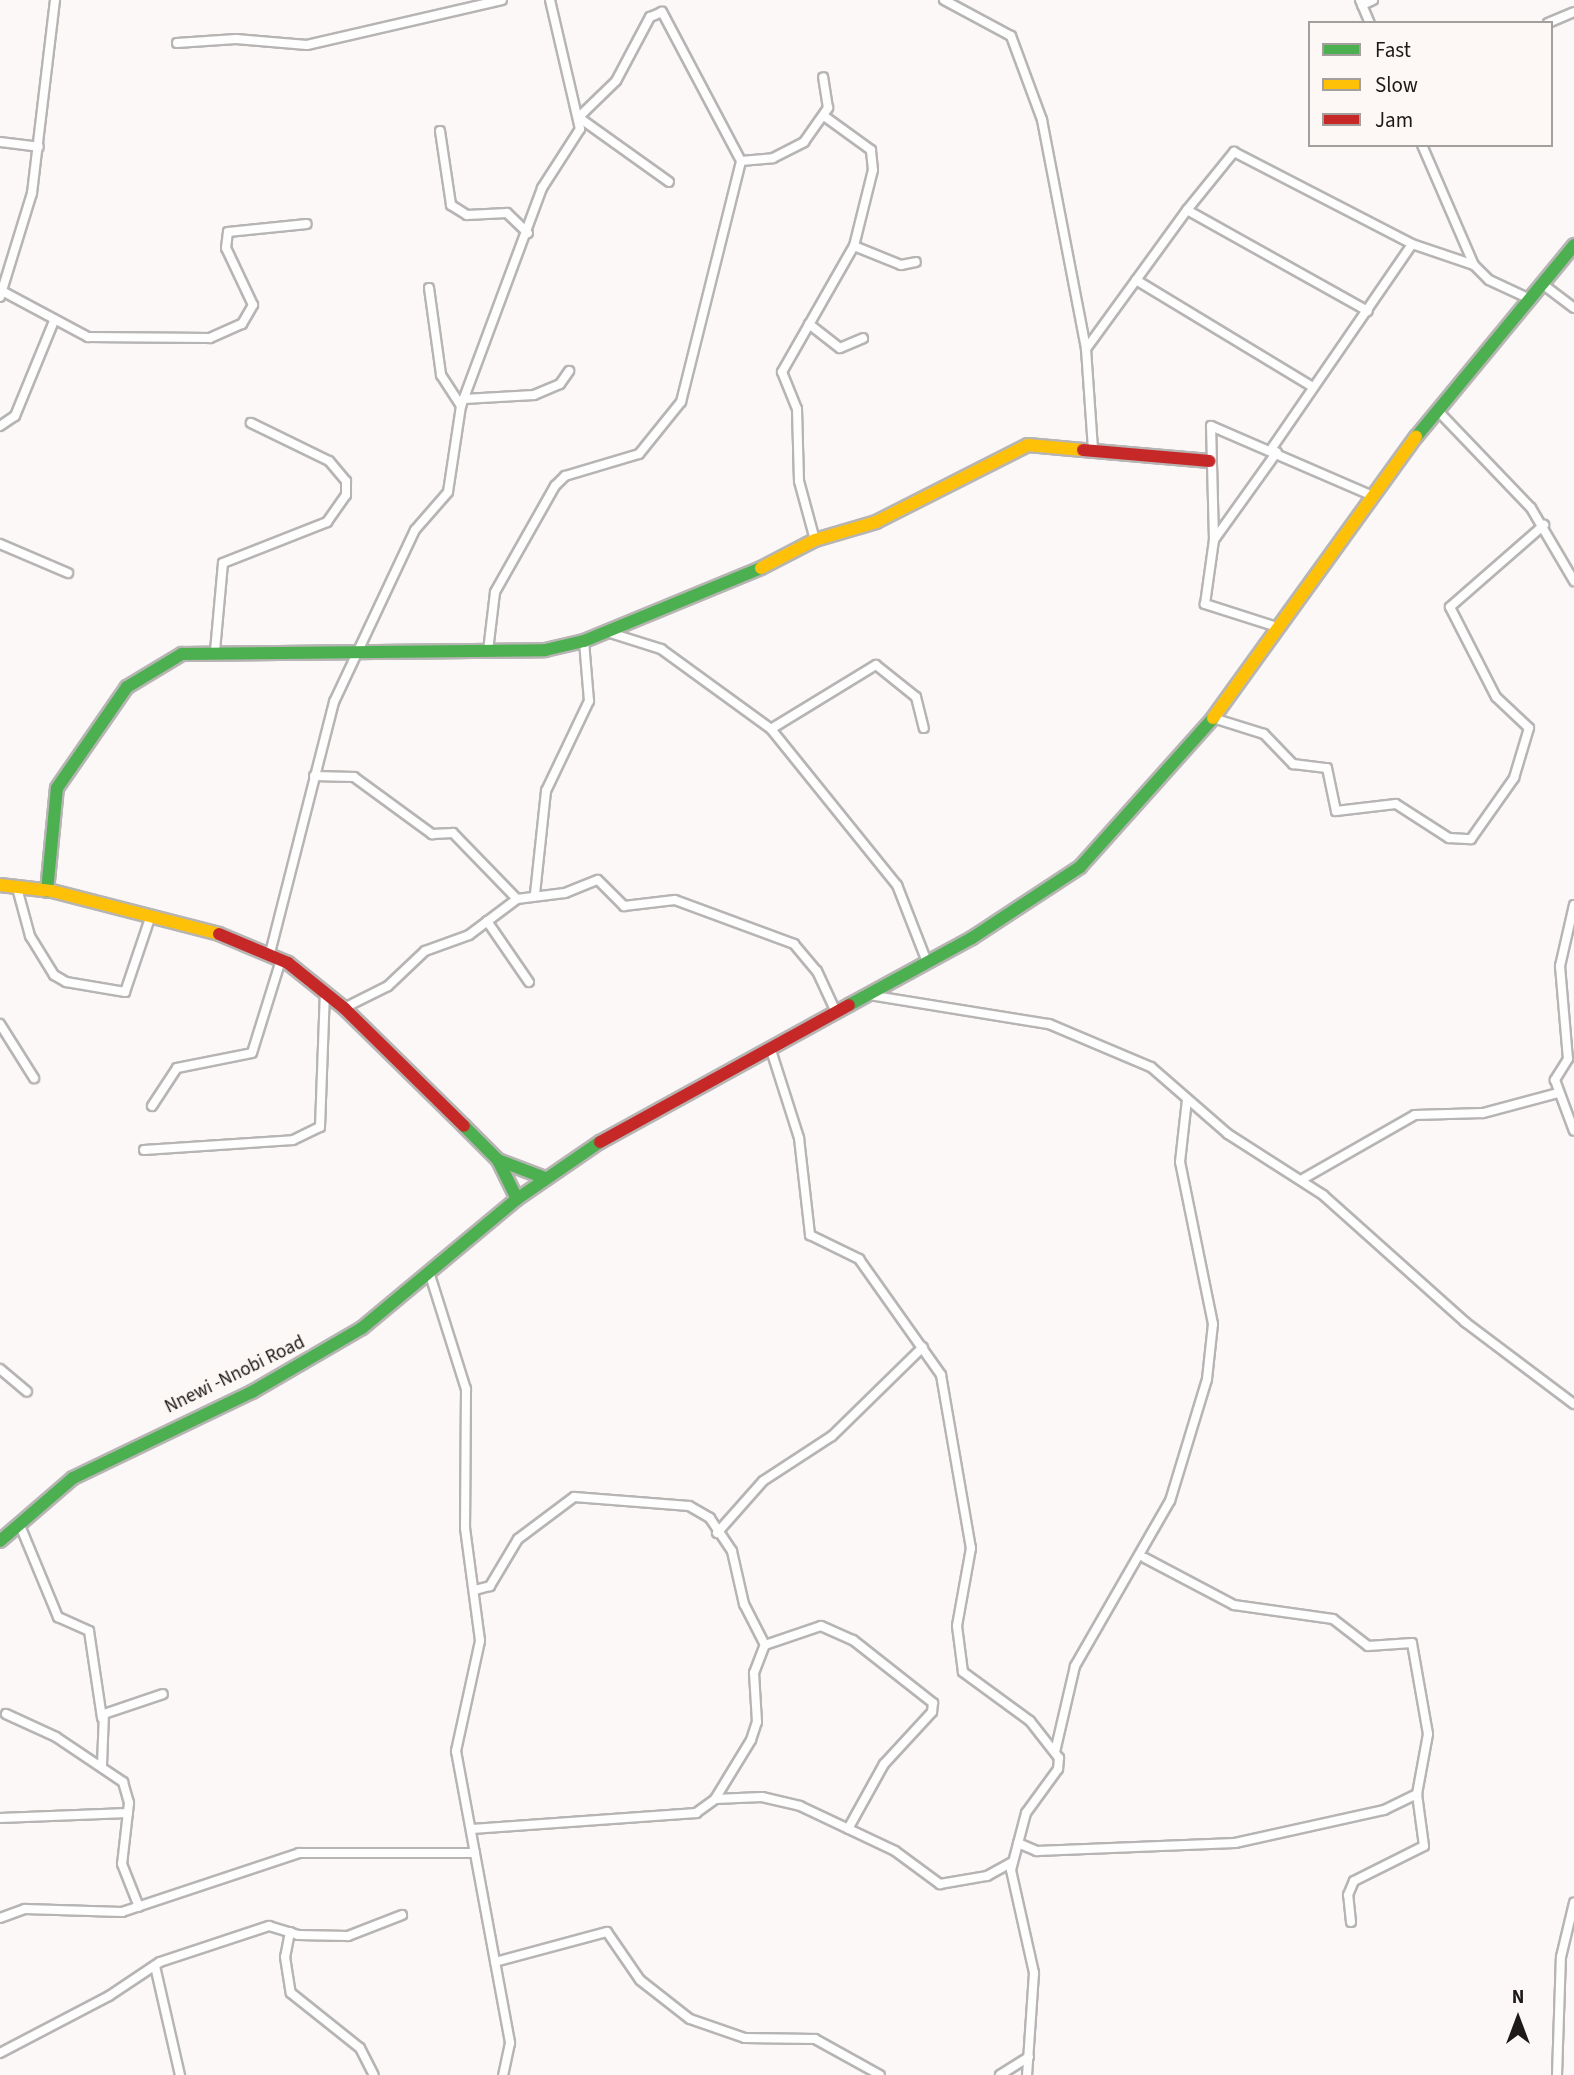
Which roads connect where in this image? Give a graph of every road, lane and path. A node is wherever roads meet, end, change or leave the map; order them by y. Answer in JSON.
{"nodes":[{"id":1,"x":55,"y":0,"type":"edge"},
{"id":2,"x":502,"y":0,"type":"edge"},
{"id":3,"x":551,"y":0,"type":"edge"},
{"id":4,"x":944,"y":0,"type":"edge"},
{"id":5,"x":1373,"y":0,"type":"edge"},
{"id":6,"x":1361,"y":2,"type":"edge"},
{"id":7,"x":1574,"y":12,"type":"edge"},
{"id":8,"x":1369,"y":21,"type":"edge"},
{"id":9,"x":1553,"y":21,"type":"edge"},
{"id":10,"x":177,"y":43,"type":"dead end"},
{"id":11,"x":823,"y":76,"type":"dead end"},
{"id":12,"x":824,"y":116,"type":"junction"},
{"id":13,"x":581,"y":117,"type":"junction"},
{"id":14,"x":440,"y":131,"type":"dead end"},
{"id":15,"x":0,"y":142,"type":"edge"},
{"id":16,"x":39,"y":147,"type":"junction"},
{"id":17,"x":1423,"y":147,"type":"edge"},
{"id":18,"x":741,"y":161,"type":"junction"},
{"id":19,"x":669,"y":182,"type":"dead end"},
{"id":20,"x":1187,"y":210,"type":"junction"},
{"id":21,"x":307,"y":224,"type":"dead end"},
{"id":22,"x":528,"y":233,"type":"junction"},
{"id":23,"x":1412,"y":244,"type":"junction"},
{"id":24,"x":1574,"y":245,"type":"edge"},
{"id":25,"x":854,"y":246,"type":"junction"},
{"id":26,"x":916,"y":262,"type":"dead end"},
{"id":27,"x":1474,"y":265,"type":"junction"},
{"id":28,"x":1136,"y":280,"type":"junction"},
{"id":29,"x":1541,"y":283,"type":"junction"},
{"id":30,"x":429,"y":288,"type":"dead end"},
{"id":31,"x":1,"y":294,"type":"edge"},
{"id":32,"x":1528,"y":298,"type":"junction"},
{"id":33,"x":1574,"y":308,"type":"edge"},
{"id":34,"x":1368,"y":311,"type":"junction"},
{"id":35,"x":54,"y":321,"type":"junction"},
{"id":36,"x":809,"y":324,"type":"junction"},
{"id":37,"x":863,"y":338,"type":"dead end"},
{"id":38,"x":1086,"y":349,"type":"junction"},
{"id":39,"x":569,"y":371,"type":"dead end"},
{"id":40,"x":1311,"y":386,"type":"junction"},
{"id":41,"x":462,"y":403,"type":"junction"},
{"id":42,"x":1437,"y":411,"type":"junction"},
{"id":43,"x":251,"y":423,"type":"dead end"},
{"id":44,"x":0,"y":426,"type":"edge"},
{"id":45,"x":1093,"y":449,"type":"junction"},
{"id":46,"x":1274,"y":450,"type":"junction"},
{"id":47,"x":1210,"y":461,"type":"junction"},
{"id":48,"x":1373,"y":496,"type":"junction"},
{"id":49,"x":1544,"y":526,"type":"junction"},
{"id":50,"x":815,"y":540,"type":"junction"},
{"id":51,"x":1214,"y":540,"type":"junction"},
{"id":52,"x":0,"y":544,"type":"edge"},
{"id":53,"x":68,"y":573,"type":"dead end"},
{"id":54,"x":1574,"y":582,"type":"edge"},
{"id":55,"x":1277,"y":627,"type":"junction"},
{"id":56,"x":604,"y":631,"type":"junction"},
{"id":57,"x":584,"y":640,"type":"junction"},
{"id":58,"x":215,"y":651,"type":"junction"},
{"id":59,"x":488,"y":651,"type":"junction"},
{"id":60,"x":356,"y":652,"type":"junction"},
{"id":61,"x":1213,"y":718,"type":"junction"},
{"id":62,"x":924,"y":728,"type":"dead end"},
{"id":63,"x":771,"y":729,"type":"junction"},
{"id":64,"x":314,"y":776,"type":"junction"},
{"id":65,"x":0,"y":885,"type":"edge"},
{"id":66,"x":17,"y":888,"type":"junction"},
{"id":67,"x":47,"y":891,"type":"junction"},
{"id":68,"x":534,"y":894,"type":"junction"},
{"id":69,"x":517,"y":899,"type":"junction"},
{"id":70,"x":1574,"y":905,"type":"edge"},
{"id":71,"x":151,"y":915,"type":"junction"},
{"id":72,"x":487,"y":921,"type":"junction"},
{"id":73,"x":275,"y":956,"type":"junction"},
{"id":74,"x":927,"y":962,"type":"junction"},
{"id":75,"x":529,"y":982,"type":"dead end"},
{"id":76,"x":326,"y":992,"type":"junction"},
{"id":77,"x":866,"y":994,"type":"junction"},
{"id":78,"x":344,"y":1008,"type":"junction"},
{"id":79,"x":835,"y":1010,"type":"junction"},
{"id":80,"x":0,"y":1024,"type":"edge"},
{"id":81,"x":770,"y":1047,"type":"junction"},
{"id":82,"x":1571,"y":1058,"type":"edge"},
{"id":83,"x":34,"y":1077,"type":"dead end"},
{"id":84,"x":1558,"y":1093,"type":"junction"},
{"id":85,"x":1187,"y":1100,"type":"junction"},
{"id":86,"x":152,"y":1106,"type":"dead end"},
{"id":87,"x":1574,"y":1130,"type":"edge"},
{"id":88,"x":144,"y":1150,"type":"dead end"},
{"id":89,"x":498,"y":1160,"type":"junction"},
{"id":90,"x":545,"y":1178,"type":"junction"},
{"id":91,"x":1301,"y":1180,"type":"junction"},
{"id":92,"x":517,"y":1199,"type":"junction"},
{"id":93,"x":430,"y":1275,"type":"junction"},
{"id":94,"x":923,"y":1347,"type":"junction"},
{"id":95,"x":0,"y":1369,"type":"edge"},
{"id":96,"x":27,"y":1392,"type":"dead end"},
{"id":97,"x":1574,"y":1404,"type":"edge"},
{"id":98,"x":19,"y":1523,"type":"junction"},
{"id":99,"x":717,"y":1533,"type":"junction"},
{"id":100,"x":0,"y":1541,"type":"edge"},
{"id":101,"x":1144,"y":1558,"type":"dead end"},
{"id":102,"x":475,"y":1590,"type":"junction"},
{"id":103,"x":765,"y":1644,"type":"junction"},
{"id":104,"x":163,"y":1694,"type":"dead end"},
{"id":105,"x":6,"y":1714,"type":"dead end"},
{"id":106,"x":102,"y":1718,"type":"junction"},
{"id":107,"x":1055,"y":1752,"type":"junction"},
{"id":108,"x":102,"y":1765,"type":"junction"},
{"id":109,"x":1417,"y":1794,"type":"junction"},
{"id":110,"x":715,"y":1799,"type":"junction"},
{"id":111,"x":128,"y":1813,"type":"junction"},
{"id":112,"x":0,"y":1818,"type":"edge"},
{"id":113,"x":472,"y":1829,"type":"junction"},
{"id":114,"x":848,"y":1829,"type":"junction"},
{"id":115,"x":1018,"y":1843,"type":"junction"},
{"id":116,"x":475,"y":1853,"type":"junction"},
{"id":117,"x":1012,"y":1862,"type":"junction"},
{"id":118,"x":1574,"y":1903,"type":"edge"},
{"id":119,"x":139,"y":1907,"type":"junction"},
{"id":120,"x":402,"y":1915,"type":"dead end"},
{"id":121,"x":0,"y":1918,"type":"edge"},
{"id":122,"x":1351,"y":1922,"type":"dead end"},
{"id":123,"x":290,"y":1932,"type":"junction"},
{"id":124,"x":495,"y":1962,"type":"junction"},
{"id":125,"x":155,"y":1966,"type":"junction"},
{"id":126,"x":0,"y":2053,"type":"edge"},
{"id":127,"x":1029,"y":2057,"type":"junction"},
{"id":128,"x":180,"y":2075,"type":"edge"},
{"id":129,"x":374,"y":2075,"type":"edge"},
{"id":130,"x":503,"y":2075,"type":"edge"},
{"id":131,"x":880,"y":2075,"type":"edge"},
{"id":132,"x":1000,"y":2075,"type":"edge"},
{"id":133,"x":1027,"y":2075,"type":"edge"},
{"id":134,"x":1557,"y":2075,"type":"edge"}],
"edges":[{"from":1,"to":16,"type":"street"},
{"from":2,"to":10,"type":"street"},
{"from":3,"to":13,"type":"street"},
{"from":4,"to":38,"type":"street"},
{"from":5,"to":6,"type":"street"},
{"from":6,"to":8,"type":"street"},
{"from":7,"to":9,"type":"street"},
{"from":11,"to":12,"type":"street"},
{"from":12,"to":18,"type":"street"},
{"from":12,"to":25,"type":"street"},
{"from":13,"to":18,"type":"street"},
{"from":13,"to":19,"type":"street"},
{"from":13,"to":22,"type":"street"},
{"from":14,"to":22,"type":"street"},
{"from":15,"to":16,"type":"street"},
{"from":16,"to":31,"type":"street"},
{"from":17,"to":27,"type":"street"},
{"from":18,"to":59,"type":"street"},
{"from":20,"to":23,"type":"street"},
{"from":20,"to":28,"type":"street"},
{"from":20,"to":34,"type":"street"},
{"from":21,"to":35,"type":"street"},
{"from":22,"to":41,"type":"street"},
{"from":23,"to":27,"type":"street"},
{"from":23,"to":34,"type":"street"},
{"from":24,"to":29,"type":"main road","name":"Nnewi -Nnobi Road"},
{"from":25,"to":26,"type":"street"},
{"from":25,"to":36,"type":"street"},
{"from":27,"to":32,"type":"street"},
{"from":28,"to":38,"type":"street"},
{"from":28,"to":40,"type":"street"},
{"from":29,"to":32,"type":"main road","name":"Nnewi -Nnobi Road"},
{"from":29,"to":33,"type":"street"},
{"from":30,"to":41,"type":"street"},
{"from":31,"to":35,"type":"street"},
{"from":32,"to":42,"type":"main road","name":"Nnewi -Nnobi Road"},
{"from":34,"to":40,"type":"street"},
{"from":35,"to":44,"type":"street"},
{"from":36,"to":37,"type":"street"},
{"from":36,"to":50,"type":"street"},
{"from":38,"to":45,"type":"street"},
{"from":39,"to":41,"type":"street"},
{"from":40,"to":46,"type":"street"},
{"from":41,"to":60,"type":"street"},
{"from":42,"to":48,"type":"main road","name":"Nnewi -Nnobi Road"},
{"from":42,"to":49,"type":"street"},
{"from":43,"to":58,"type":"street"},
{"from":45,"to":47,"type":"main road"},
{"from":45,"to":50,"type":"main road"},
{"from":46,"to":47,"type":"street"},
{"from":46,"to":48,"type":"street"},
{"from":46,"to":51,"type":"street"},
{"from":47,"to":51,"type":"street"},
{"from":48,"to":55,"type":"main road","name":"Nnewi -Nnobi Road"},
{"from":49,"to":54,"type":"street"},
{"from":49,"to":61,"type":"street"},
{"from":50,"to":56,"type":"main road"},
{"from":51,"to":55,"type":"street"},
{"from":52,"to":53,"type":"street"},
{"from":55,"to":61,"type":"main road","name":"Nnewi -Nnobi Road"},
{"from":56,"to":57,"type":"main road"},
{"from":56,"to":63,"type":"street"},
{"from":57,"to":59,"type":"main road"},
{"from":57,"to":68,"type":"street"},
{"from":58,"to":60,"type":"main road"},
{"from":58,"to":67,"type":"main road"},
{"from":59,"to":60,"type":"main road"},
{"from":60,"to":64,"type":"street"},
{"from":61,"to":74,"type":"main road","name":"Nnewi -Nnobi Road"},
{"from":62,"to":63,"type":"street"},
{"from":63,"to":74,"type":"street"},
{"from":64,"to":69,"type":"street"},
{"from":64,"to":73,"type":"street"},
{"from":65,"to":66,"type":"main road"},
{"from":66,"to":67,"type":"main road"},
{"from":66,"to":71,"type":"street"},
{"from":67,"to":71,"type":"main road"},
{"from":68,"to":69,"type":"street"},
{"from":68,"to":79,"type":"street"},
{"from":69,"to":72,"type":"street"},
{"from":70,"to":82,"type":"street"},
{"from":71,"to":73,"type":"main road"},
{"from":72,"to":75,"type":"street"},
{"from":72,"to":78,"type":"street"},
{"from":73,"to":76,"type":"main road"},
{"from":73,"to":86,"type":"street"},
{"from":74,"to":77,"type":"main road","name":"Nnewi -Nnobi Road"},
{"from":76,"to":78,"type":"main road"},
{"from":76,"to":88,"type":"street"},
{"from":77,"to":79,"type":"main road","name":"Nnewi -Nnobi Road"},
{"from":77,"to":85,"type":"street"},
{"from":78,"to":89,"type":"main road"},
{"from":79,"to":81,"type":"main road","name":"Nnewi -Nnobi Road"},
{"from":80,"to":83,"type":"street"},
{"from":81,"to":90,"type":"main road","name":"Nnewi -Nnobi Road"},
{"from":81,"to":94,"type":"street"},
{"from":82,"to":84,"type":"street"},
{"from":84,"to":87,"type":"street"},
{"from":84,"to":91,"type":"street"},
{"from":85,"to":91,"type":"street"},
{"from":85,"to":107,"type":"street"},
{"from":89,"to":90,"type":"main road"},
{"from":89,"to":92,"type":"main road"},
{"from":90,"to":92,"type":"main road","name":"Nnewi -Nnobi Road"},
{"from":91,"to":97,"type":"street"},
{"from":92,"to":93,"type":"main road","name":"Nnewi -Nnobi Road"},
{"from":93,"to":98,"type":"main road","name":"Nnewi -Nnobi Road"},
{"from":93,"to":102,"type":"street"},
{"from":94,"to":99,"type":"street"},
{"from":94,"to":107,"type":"street"},
{"from":95,"to":96,"type":"street"},
{"from":98,"to":100,"type":"main road","name":"Nnewi -Nnobi Road"},
{"from":98,"to":106,"type":"street"},
{"from":99,"to":102,"type":"street"},
{"from":99,"to":103,"type":"street"},
{"from":101,"to":109,"type":"street"},
{"from":102,"to":113,"type":"street"},
{"from":103,"to":110,"type":"street"},
{"from":103,"to":114,"type":"street"},
{"from":104,"to":106,"type":"street"},
{"from":105,"to":108,"type":"street"},
{"from":106,"to":108,"type":"street"},
{"from":107,"to":115,"type":"street"},
{"from":108,"to":111,"type":"street"},
{"from":109,"to":115,"type":"street"},
{"from":109,"to":122,"type":"street"},
{"from":110,"to":113,"type":"street"},
{"from":110,"to":114,"type":"street"},
{"from":111,"to":112,"type":"street"},
{"from":111,"to":119,"type":"street"},
{"from":113,"to":116,"type":"street"},
{"from":114,"to":117,"type":"street"},
{"from":115,"to":117,"type":"street"},
{"from":116,"to":119,"type":"street"},
{"from":116,"to":124,"type":"street"},
{"from":117,"to":127,"type":"street"},
{"from":118,"to":134,"type":"street"},
{"from":119,"to":121,"type":"street"},
{"from":120,"to":123,"type":"street"},
{"from":123,"to":125,"type":"street"},
{"from":123,"to":129,"type":"street"},
{"from":124,"to":130,"type":"street"},
{"from":124,"to":131,"type":"street"},
{"from":125,"to":126,"type":"street"},
{"from":125,"to":128,"type":"street"},
{"from":127,"to":132,"type":"street"},
{"from":127,"to":133,"type":"street"}]}
